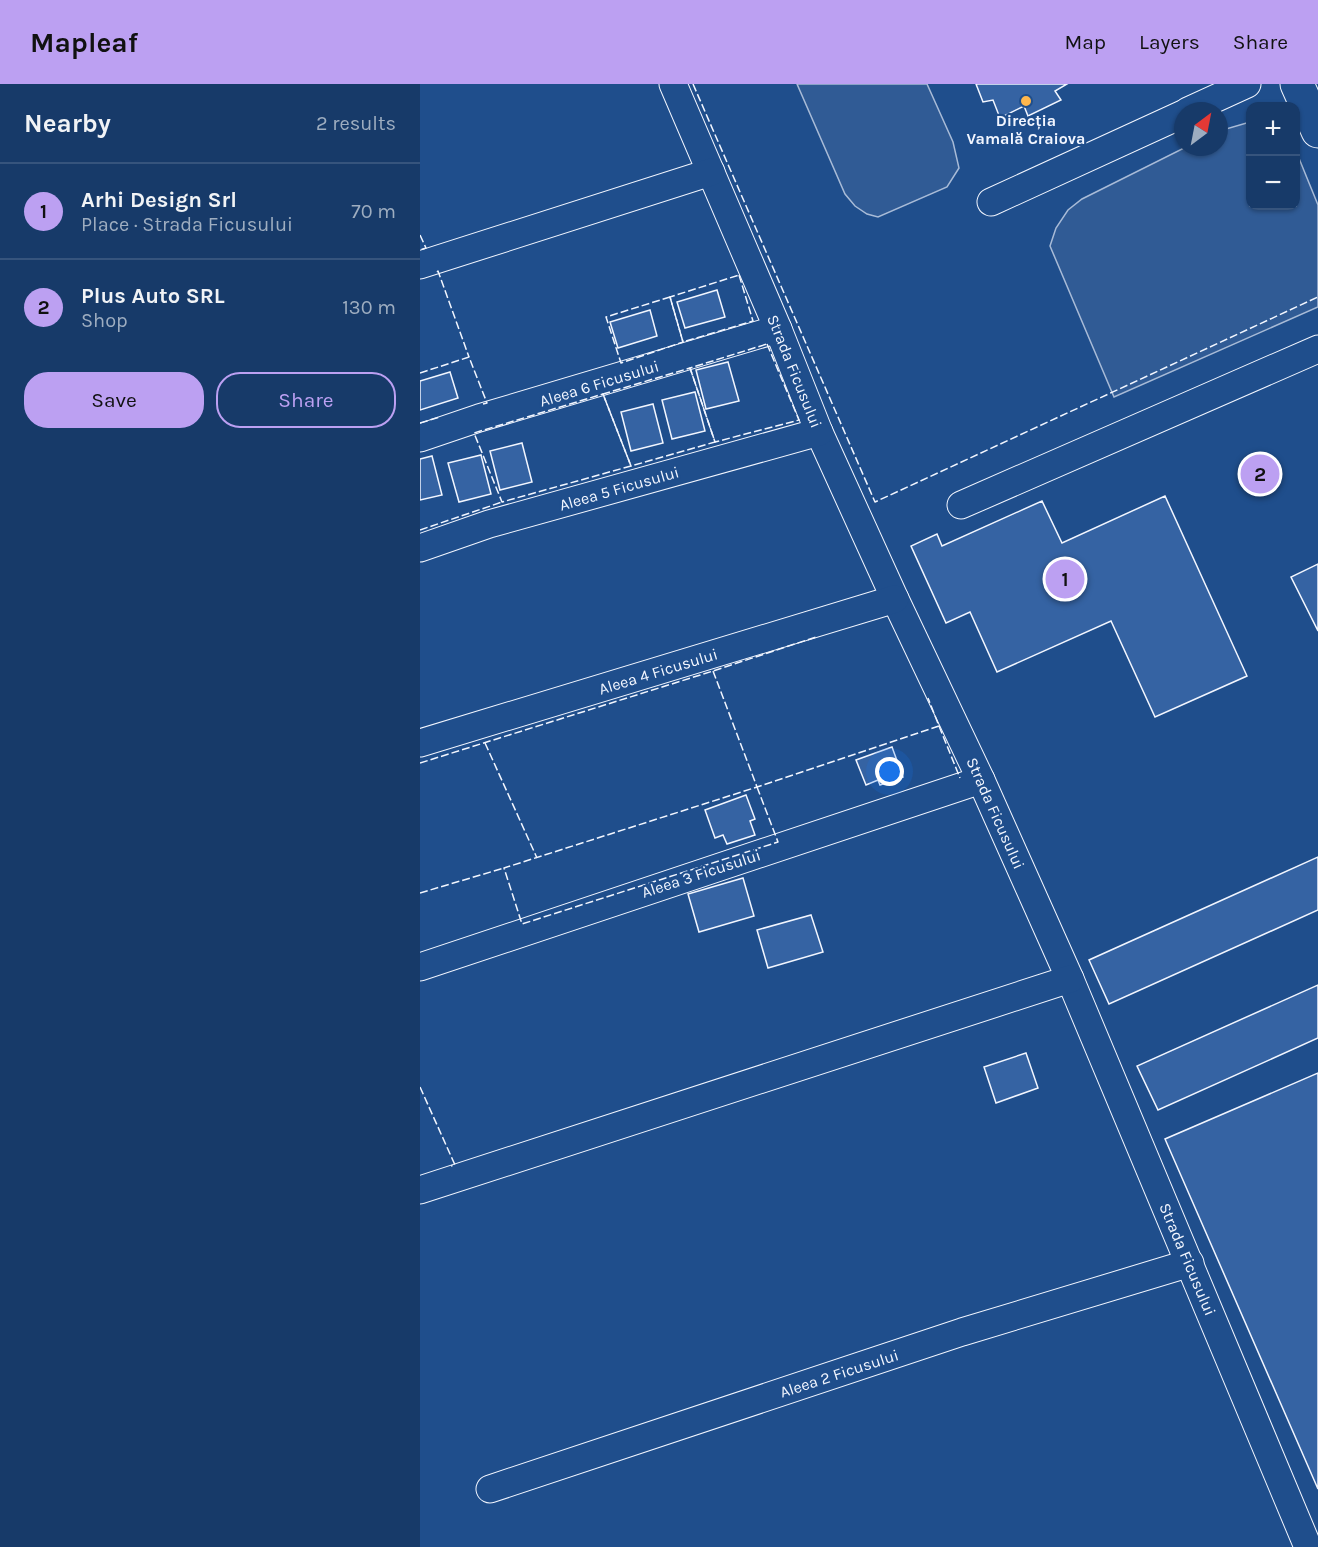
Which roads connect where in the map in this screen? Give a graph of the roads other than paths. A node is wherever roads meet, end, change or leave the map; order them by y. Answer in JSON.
{"nodes":[{"id":1,"x":673,"y":84,"type":"edge"},
{"id":2,"x":1247,"y":84,"type":"edge"},
{"id":3,"x":1297,"y":84,"type":"edge"},
{"id":4,"x":1208,"y":102,"type":"edge"},
{"id":5,"x":1174,"y":118,"type":"edge"},
{"id":6,"x":1318,"y":131,"type":"edge"},
{"id":7,"x":711,"y":172,"type":"junction"},
{"id":8,"x":991,"y":202,"type":"dead end"},
{"id":9,"x":420,"y":265,"type":"edge"},
{"id":10,"x":778,"y":329,"type":"junction"},
{"id":11,"x":1318,"y":349,"type":"edge"},
{"id":12,"x":819,"y":432,"type":"junction"},
{"id":13,"x":420,"y":438,"type":"edge"},
{"id":14,"x":962,"y":505,"type":"dead end"},
{"id":15,"x":420,"y":548,"type":"edge"},
{"id":16,"x":895,"y":598,"type":"junction"},
{"id":17,"x":420,"y":743,"type":"edge"},
{"id":18,"x":981,"y":780,"type":"junction"},
{"id":19,"x":420,"y":967,"type":"edge"},
{"id":20,"x":1070,"y":979,"type":"junction"},
{"id":21,"x":420,"y":1190,"type":"edge"},
{"id":22,"x":1190,"y":1263,"type":"junction"},
{"id":23,"x":490,"y":1489,"type":"dead end"},
{"id":24,"x":1308,"y":1547,"type":"edge"}],
"edges":[{"from":1,"to":7,"type":"street","name":"Strada Ficusului"},
{"from":2,"to":4,"type":"street"},
{"from":3,"to":6,"type":"main road"},
{"from":5,"to":8,"type":"street"},
{"from":7,"to":9,"type":"street"},
{"from":7,"to":10,"type":"street","name":"Strada Ficusului"},
{"from":10,"to":12,"type":"street","name":"Strada Ficusului"},
{"from":10,"to":13,"type":"street","name":"Aleea 6 Ficusului"},
{"from":11,"to":14,"type":"street"},
{"from":12,"to":15,"type":"street","name":"Aleea 5 Ficusului"},
{"from":12,"to":16,"type":"street","name":"Strada Ficusului"},
{"from":16,"to":17,"type":"street","name":"Aleea 4 Ficusului"},
{"from":16,"to":18,"type":"street","name":"Strada Ficusului"},
{"from":18,"to":19,"type":"street","name":"Aleea 3 Ficusului"},
{"from":18,"to":20,"type":"street","name":"Strada Ficusului"},
{"from":20,"to":21,"type":"street"},
{"from":20,"to":22,"type":"street","name":"Strada Ficusului"},
{"from":22,"to":23,"type":"street","name":"Aleea 2 Ficusului"},
{"from":22,"to":24,"type":"street","name":"Strada Ficusului"}]}
